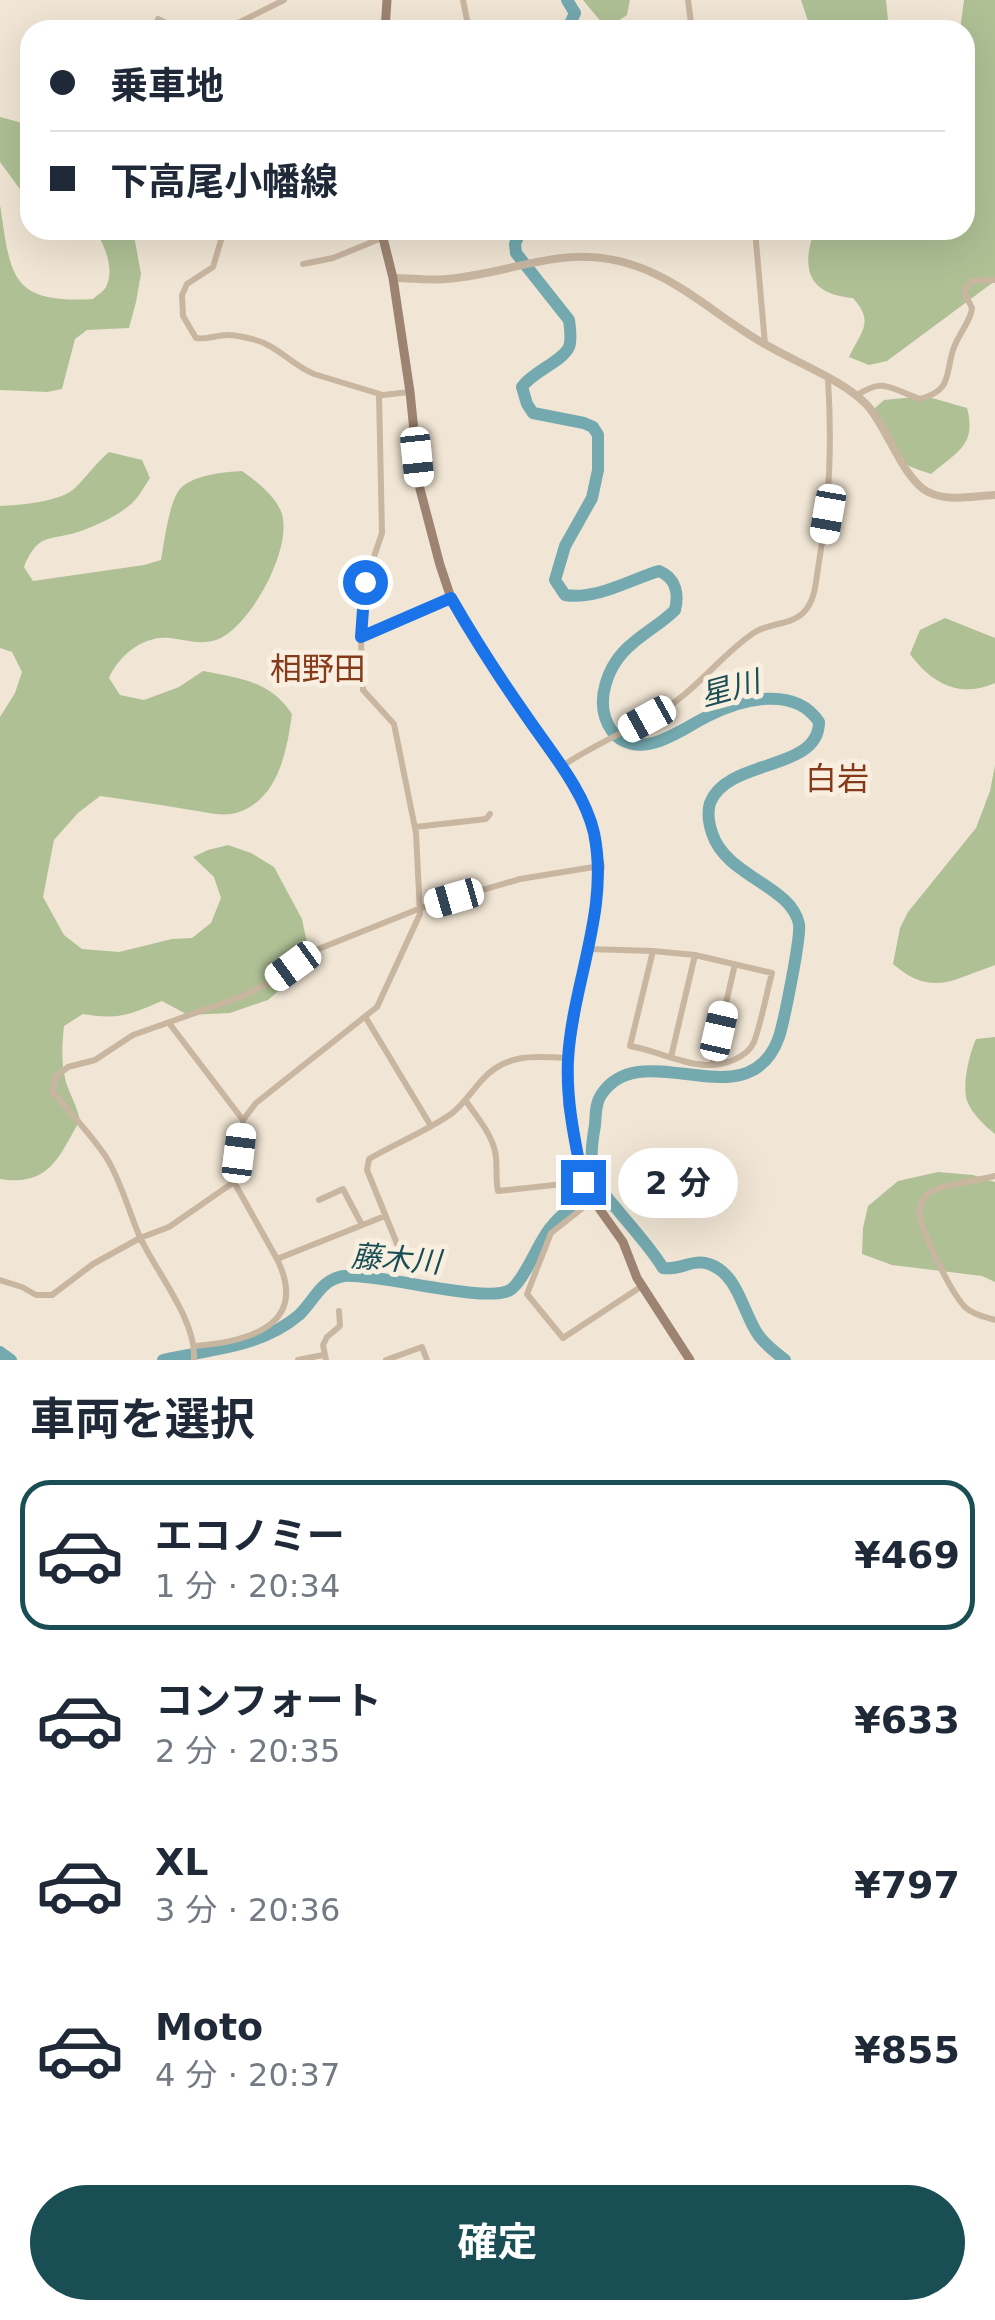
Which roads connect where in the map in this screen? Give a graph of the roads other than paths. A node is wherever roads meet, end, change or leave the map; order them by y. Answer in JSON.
{"nodes":[{"id":1,"x":284,"y":0,"type":"edge"},
{"id":2,"x":244,"y":20,"type":"edge"},
{"id":3,"x":221,"y":240,"type":"edge"},
{"id":4,"x":370,"y":240,"type":"edge"},
{"id":5,"x":384,"y":240,"type":"edge"},
{"id":6,"x":756,"y":240,"type":"edge"},
{"id":7,"x":303,"y":264,"type":"dead end"},
{"id":8,"x":393,"y":278,"type":"junction"},
{"id":9,"x":995,"y":280,"type":"edge"},
{"id":10,"x":765,"y":345,"type":"junction"},
{"id":11,"x":828,"y":379,"type":"junction"},
{"id":12,"x":410,"y":392,"type":"junction"},
{"id":13,"x":379,"y":394,"type":"junction"},
{"id":14,"x":856,"y":396,"type":"junction"},
{"id":15,"x":995,"y":495,"type":"edge"},
{"id":16,"x":451,"y":598,"type":"junction"},
{"id":17,"x":361,"y":637,"type":"junction"},
{"id":18,"x":561,"y":767,"type":"junction"},
{"id":19,"x":490,"y":814,"type":"dead end"},
{"id":20,"x":415,"y":828,"type":"junction"},
{"id":21,"x":600,"y":866,"type":"junction"},
{"id":22,"x":421,"y":908,"type":"junction"},
{"id":23,"x":588,"y":949,"type":"junction"},
{"id":24,"x":654,"y":951,"type":"junction"},
{"id":25,"x":695,"y":956,"type":"junction"},
{"id":26,"x":734,"y":964,"type":"junction"},
{"id":27,"x":366,"y":1018,"type":"junction"},
{"id":28,"x":169,"y":1023,"type":"junction"},
{"id":29,"x":671,"y":1057,"type":"junction"},
{"id":30,"x":568,"y":1058,"type":"junction"},
{"id":31,"x":712,"y":1065,"type":"junction"},
{"id":32,"x":466,"y":1101,"type":"junction"},
{"id":33,"x":243,"y":1120,"type":"junction"},
{"id":34,"x":431,"y":1126,"type":"junction"},
{"id":35,"x":995,"y":1176,"type":"edge"},
{"id":36,"x":234,"y":1182,"type":"junction"},
{"id":37,"x":588,"y":1192,"type":"junction"},
{"id":38,"x":319,"y":1200,"type":"dead end"},
{"id":39,"x":385,"y":1216,"type":"junction"},
{"id":40,"x":362,"y":1225,"type":"junction"},
{"id":41,"x":140,"y":1238,"type":"junction"},
{"id":42,"x":277,"y":1259,"type":"junction"},
{"id":43,"x":404,"y":1262,"type":"dead end"},
{"id":44,"x":0,"y":1280,"type":"edge"},
{"id":45,"x":642,"y":1286,"type":"junction"},
{"id":46,"x":340,"y":1310,"type":"dead end"},
{"id":47,"x":995,"y":1320,"type":"edge"},
{"id":48,"x":194,"y":1347,"type":"junction"},
{"id":49,"x":324,"y":1358,"type":"edge"},
{"id":50,"x":194,"y":1360,"type":"edge"},
{"id":51,"x":298,"y":1360,"type":"edge"},
{"id":52,"x":386,"y":1360,"type":"edge"},
{"id":53,"x":427,"y":1360,"type":"edge"},
{"id":54,"x":690,"y":1360,"type":"edge"}],
"edges":[{"from":1,"to":2,"type":"street"},
{"from":3,"to":13,"type":"street"},
{"from":4,"to":7,"type":"street"},
{"from":5,"to":8,"type":"main road"},
{"from":6,"to":10,"type":"street"},
{"from":8,"to":10,"type":"street"},
{"from":8,"to":12,"type":"main road"},
{"from":9,"to":14,"type":"street"},
{"from":10,"to":11,"type":"street"},
{"from":11,"to":14,"type":"street"},
{"from":11,"to":18,"type":"street"},
{"from":12,"to":13,"type":"street"},
{"from":12,"to":16,"type":"main road"},
{"from":13,"to":17,"type":"street"},
{"from":14,"to":15,"type":"street"},
{"from":16,"to":17,"type":"street"},
{"from":16,"to":18,"type":"main road"},
{"from":17,"to":20,"type":"street"},
{"from":18,"to":21,"type":"main road"},
{"from":19,"to":20,"type":"street"},
{"from":20,"to":22,"type":"street"},
{"from":21,"to":22,"type":"street"},
{"from":21,"to":23,"type":"main road"},
{"from":22,"to":27,"type":"street"},
{"from":22,"to":28,"type":"street"},
{"from":23,"to":24,"type":"street"},
{"from":23,"to":30,"type":"main road"},
{"from":24,"to":25,"type":"street"},
{"from":24,"to":29,"type":"street"},
{"from":25,"to":26,"type":"street"},
{"from":25,"to":29,"type":"street"},
{"from":26,"to":31,"type":"street"},
{"from":26,"to":31,"type":"street"},
{"from":27,"to":33,"type":"street"},
{"from":27,"to":34,"type":"street"},
{"from":28,"to":33,"type":"street"},
{"from":28,"to":41,"type":"street"},
{"from":29,"to":31,"type":"street"},
{"from":30,"to":32,"type":"street"},
{"from":30,"to":37,"type":"main road"},
{"from":32,"to":34,"type":"street"},
{"from":32,"to":37,"type":"street"},
{"from":33,"to":36,"type":"street"},
{"from":34,"to":39,"type":"street"},
{"from":35,"to":47,"type":"street"},
{"from":36,"to":41,"type":"street"},
{"from":36,"to":42,"type":"street"},
{"from":37,"to":45,"type":"main road"},
{"from":37,"to":45,"type":"street"},
{"from":38,"to":40,"type":"street"},
{"from":39,"to":40,"type":"street"},
{"from":39,"to":43,"type":"street"},
{"from":40,"to":42,"type":"street"},
{"from":41,"to":44,"type":"street"},
{"from":41,"to":48,"type":"street"},
{"from":42,"to":48,"type":"street"},
{"from":45,"to":54,"type":"main road"},
{"from":46,"to":49,"type":"street"},
{"from":48,"to":50,"type":"street"},
{"from":49,"to":51,"type":"street"},
{"from":52,"to":53,"type":"street"}]}
